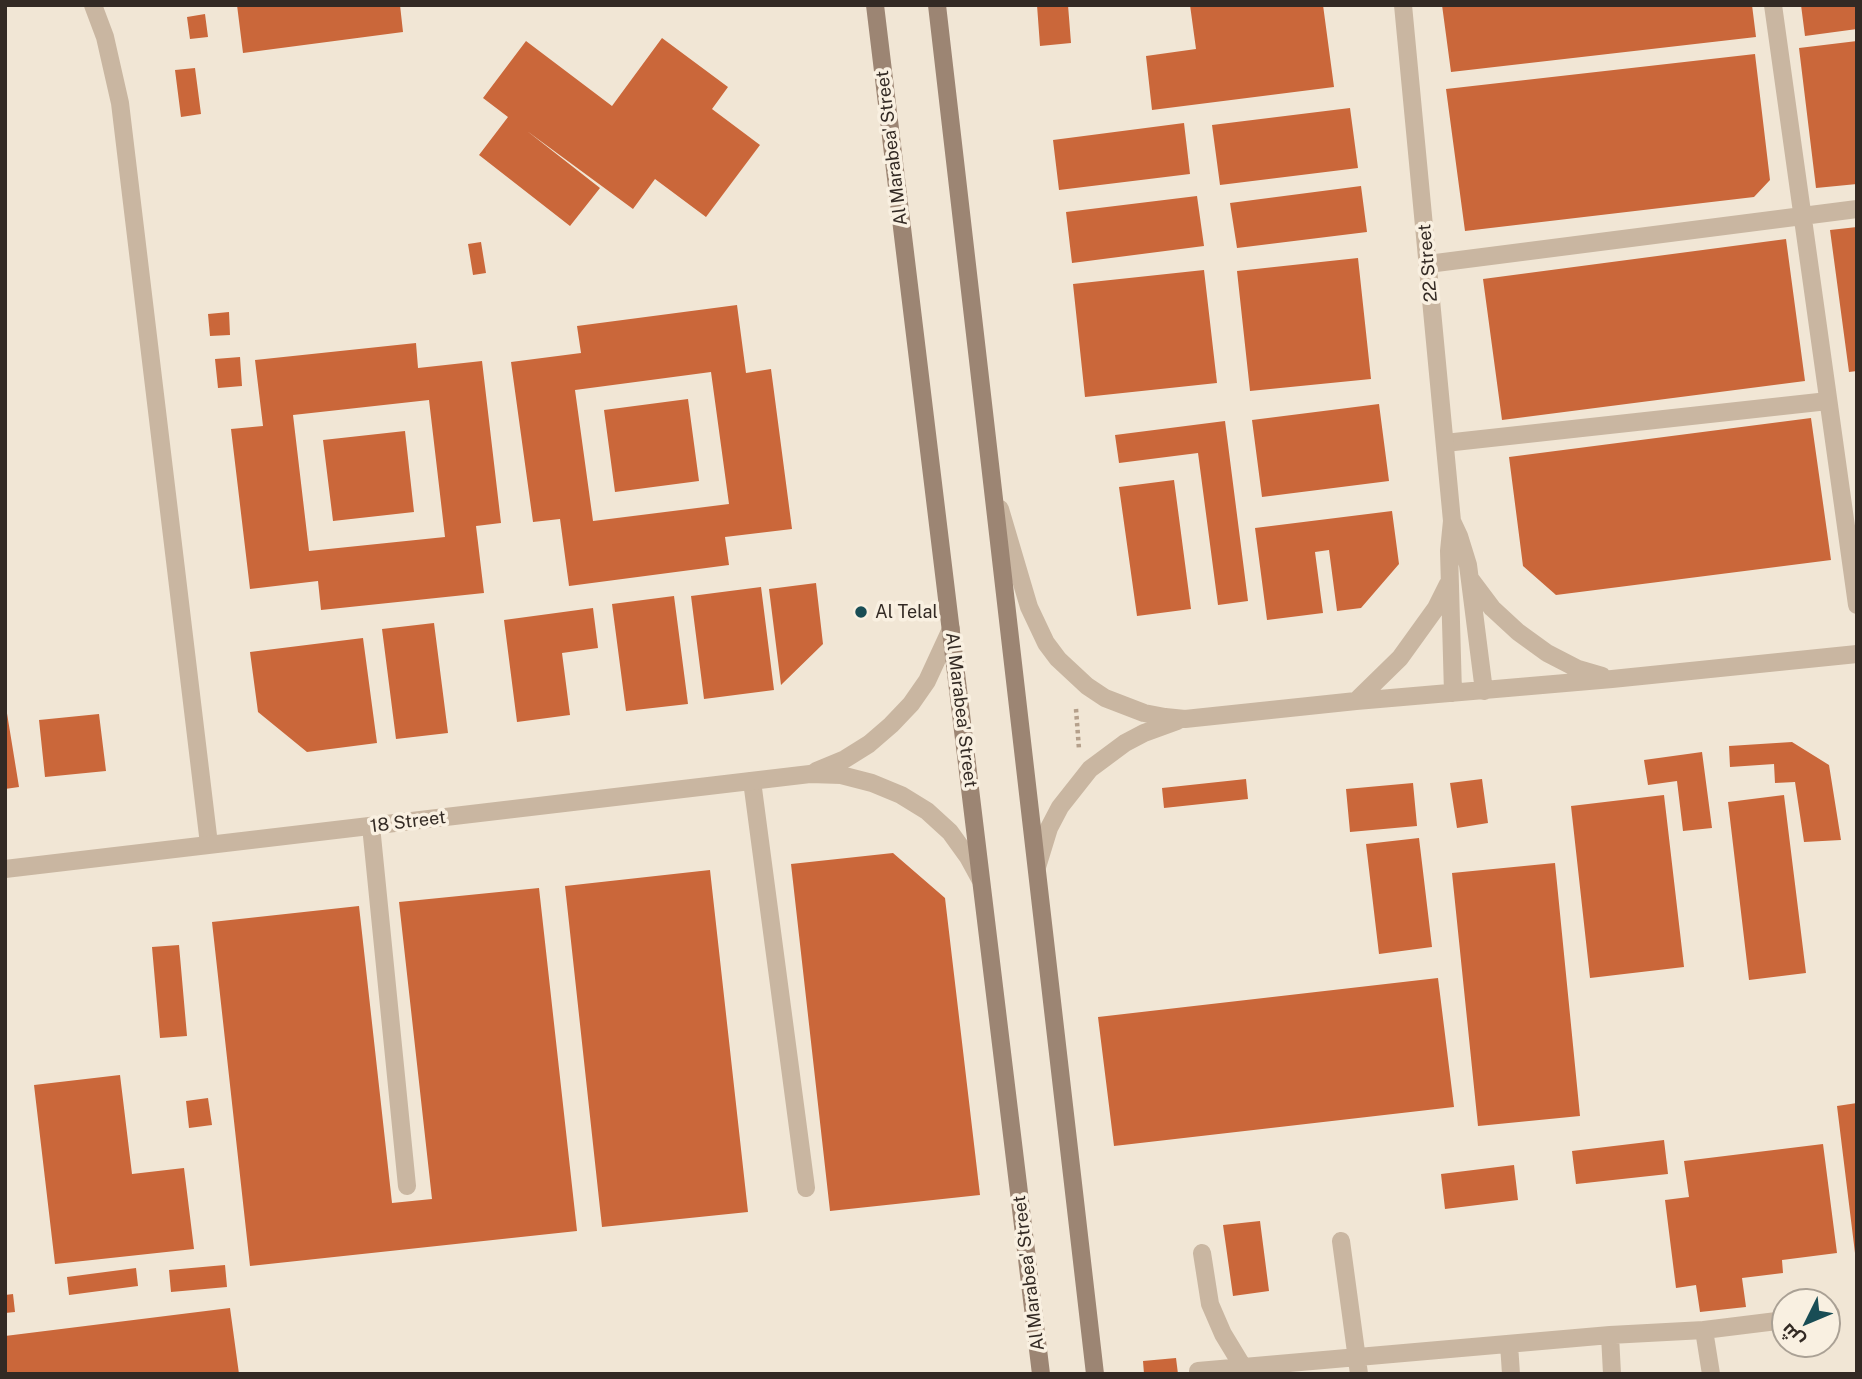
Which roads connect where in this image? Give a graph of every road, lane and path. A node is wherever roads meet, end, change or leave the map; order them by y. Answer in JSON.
{"nodes":[{"id":1,"x":93,"y":5,"type":"edge"},
{"id":2,"x":874,"y":5,"type":"edge"},
{"id":3,"x":937,"y":5,"type":"edge"},
{"id":4,"x":1403,"y":5,"type":"edge"},
{"id":5,"x":1773,"y":5,"type":"edge"},
{"id":6,"x":1857,"y":209,"type":"edge"},
{"id":7,"x":1802,"y":217,"type":"junction"},
{"id":8,"x":1428,"y":264,"type":"junction"},
{"id":9,"x":1828,"y":401,"type":"junction"},
{"id":10,"x":1445,"y":443,"type":"junction"},
{"id":11,"x":991,"y":478,"type":"junction"},
{"id":12,"x":1452,"y":521,"type":"junction"},
{"id":13,"x":1471,"y":580,"type":"junction"},
{"id":14,"x":1449,"y":581,"type":"junction"},
{"id":15,"x":1857,"y":605,"type":"edge"},
{"id":16,"x":951,"y":629,"type":"junction"},
{"id":17,"x":1857,"y":654,"type":"edge"},
{"id":18,"x":1612,"y":680,"type":"junction"},
{"id":19,"x":1087,"y":686,"type":"junction"},
{"id":20,"x":1484,"y":691,"type":"junction"},
{"id":21,"x":1454,"y":693,"type":"junction"},
{"id":22,"x":1356,"y":701,"type":"junction"},
{"id":23,"x":1185,"y":719,"type":"junction"},
{"id":24,"x":1090,"y":769,"type":"junction"},
{"id":25,"x":810,"y":774,"type":"junction"},
{"id":26,"x":752,"y":781,"type":"junction"},
{"id":27,"x":371,"y":826,"type":"junction"},
{"id":28,"x":209,"y":844,"type":"junction"},
{"id":29,"x":5,"y":869,"type":"edge"},
{"id":30,"x":1036,"y":874,"type":"junction"},
{"id":31,"x":983,"y":885,"type":"junction"},
{"id":32,"x":407,"y":1186,"type":"dead end"},
{"id":33,"x":806,"y":1188,"type":"dead end"},
{"id":34,"x":1341,"y":1241,"type":"dead end"},
{"id":35,"x":1202,"y":1252,"type":"dead end"},
{"id":36,"x":1771,"y":1322,"type":"edge"},
{"id":37,"x":1704,"y":1330,"type":"junction"},
{"id":38,"x":1610,"y":1335,"type":"junction"},
{"id":39,"x":1509,"y":1344,"type":"junction"},
{"id":40,"x":1358,"y":1365,"type":"edge"},
{"id":41,"x":1253,"y":1369,"type":"edge"},
{"id":42,"x":1198,"y":1371,"type":"dead end"},
{"id":43,"x":1041,"y":1374,"type":"edge"},
{"id":44,"x":1095,"y":1374,"type":"edge"},
{"id":45,"x":1511,"y":1374,"type":"edge"},
{"id":46,"x":1612,"y":1374,"type":"edge"},
{"id":47,"x":1710,"y":1374,"type":"edge"}],
"edges":[{"from":1,"to":28,"type":"street"},
{"from":2,"to":16,"type":"main road","name":"Al Marabea' Street"},
{"from":3,"to":11,"type":"main road"},
{"from":4,"to":8,"type":"street","name":"22 Street"},
{"from":5,"to":7,"type":"street"},
{"from":6,"to":7,"type":"street"},
{"from":7,"to":8,"type":"street"},
{"from":7,"to":9,"type":"street"},
{"from":8,"to":10,"type":"street","name":"22 Street"},
{"from":9,"to":10,"type":"street"},
{"from":9,"to":15,"type":"street"},
{"from":10,"to":12,"type":"street","name":"22 Street"},
{"from":11,"to":19,"type":"street","name":"22 Street"},
{"from":11,"to":30,"type":"main road"},
{"from":12,"to":13,"type":"street","name":"22 Street"},
{"from":12,"to":14,"type":"street","name":"22 Street"},
{"from":13,"to":18,"type":"street","name":"22 Street"},
{"from":13,"to":20,"type":"street","name":"22 Street"},
{"from":14,"to":21,"type":"street","name":"22 Street"},
{"from":14,"to":22,"type":"street","name":"22 Street"},
{"from":16,"to":25,"type":"street","name":"18 Street"},
{"from":16,"to":31,"type":"main road","name":"Al Marabea' Street"},
{"from":17,"to":18,"type":"street","name":"22 Street"},
{"from":18,"to":20,"type":"street","name":"22 Street"},
{"from":19,"to":23,"type":"street","name":"22 Street"},
{"from":19,"to":24,"type":"path"},
{"from":20,"to":21,"type":"street","name":"22 Street"},
{"from":21,"to":22,"type":"street","name":"22 Street"},
{"from":22,"to":23,"type":"street","name":"22 Street"},
{"from":23,"to":24,"type":"street","name":"22 Street"},
{"from":24,"to":30,"type":"street","name":"22 Street"},
{"from":25,"to":26,"type":"street","name":"18 Street"},
{"from":25,"to":31,"type":"street","name":"18 Street"},
{"from":26,"to":27,"type":"street","name":"18 Street"},
{"from":26,"to":33,"type":"street"},
{"from":27,"to":28,"type":"street","name":"18 Street"},
{"from":27,"to":32,"type":"street"},
{"from":28,"to":29,"type":"street","name":"18 Street"},
{"from":30,"to":44,"type":"main road"},
{"from":31,"to":43,"type":"main road","name":"Al Marabea' Street"},
{"from":34,"to":40,"type":"street"},
{"from":35,"to":41,"type":"street"},
{"from":36,"to":37,"type":"street"},
{"from":37,"to":38,"type":"street"},
{"from":37,"to":47,"type":"street"},
{"from":38,"to":39,"type":"street"},
{"from":38,"to":46,"type":"street"},
{"from":39,"to":40,"type":"street"},
{"from":39,"to":45,"type":"street"},
{"from":40,"to":41,"type":"street"},
{"from":41,"to":42,"type":"street"}]}
